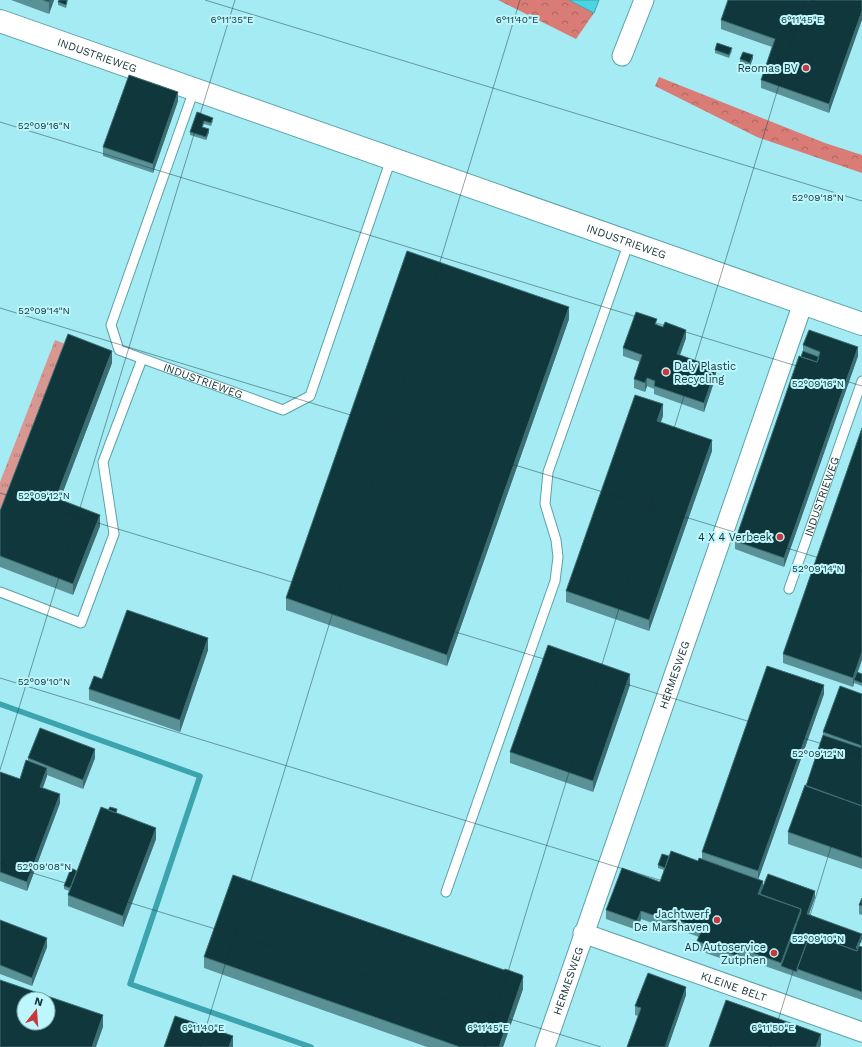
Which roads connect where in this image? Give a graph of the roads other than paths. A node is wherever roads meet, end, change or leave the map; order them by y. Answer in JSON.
{"nodes":[{"id":1,"x":644,"y":0,"type":"edge"},
{"id":2,"x":0,"y":21,"type":"edge"},
{"id":3,"x":622,"y":56,"type":"dead end"},
{"id":4,"x":194,"y":90,"type":"junction"},
{"id":5,"x":391,"y":159,"type":"junction"},
{"id":6,"x":629,"y":242,"type":"junction"},
{"id":7,"x":803,"y":303,"type":"junction"},
{"id":8,"x":862,"y":324,"type":"edge"},
{"id":9,"x":142,"y":359,"type":"junction"},
{"id":10,"x":862,"y":381,"type":"edge"},
{"id":11,"x":789,"y":589,"type":"dead end"},
{"id":12,"x":0,"y":592,"type":"edge"},
{"id":13,"x":446,"y":892,"type":"dead end"},
{"id":14,"x":584,"y":933,"type":"junction"},
{"id":15,"x":862,"y":1032,"type":"edge"},
{"id":16,"x":545,"y":1047,"type":"edge"}],
"edges":[{"from":1,"to":3,"type":"street"},
{"from":2,"to":4,"type":"street","name":"INDUSTRIEWEG"},
{"from":4,"to":5,"type":"street","name":"INDUSTRIEWEG"},
{"from":4,"to":9,"type":"lane","name":"INDUSTRIEWEG"},
{"from":5,"to":6,"type":"street","name":"INDUSTRIEWEG"},
{"from":5,"to":9,"type":"lane","name":"INDUSTRIEWEG"},
{"from":6,"to":7,"type":"street","name":"INDUSTRIEWEG"},
{"from":6,"to":13,"type":"lane"},
{"from":7,"to":8,"type":"street","name":"INDUSTRIEWEG"},
{"from":7,"to":14,"type":"street","name":"HERMESWEG"},
{"from":9,"to":12,"type":"lane"},
{"from":10,"to":11,"type":"lane","name":"INDUSTRIEWEG"},
{"from":14,"to":15,"type":"street","name":"KLEINE BELT"},
{"from":14,"to":16,"type":"street","name":"HERMESWEG"}]}
